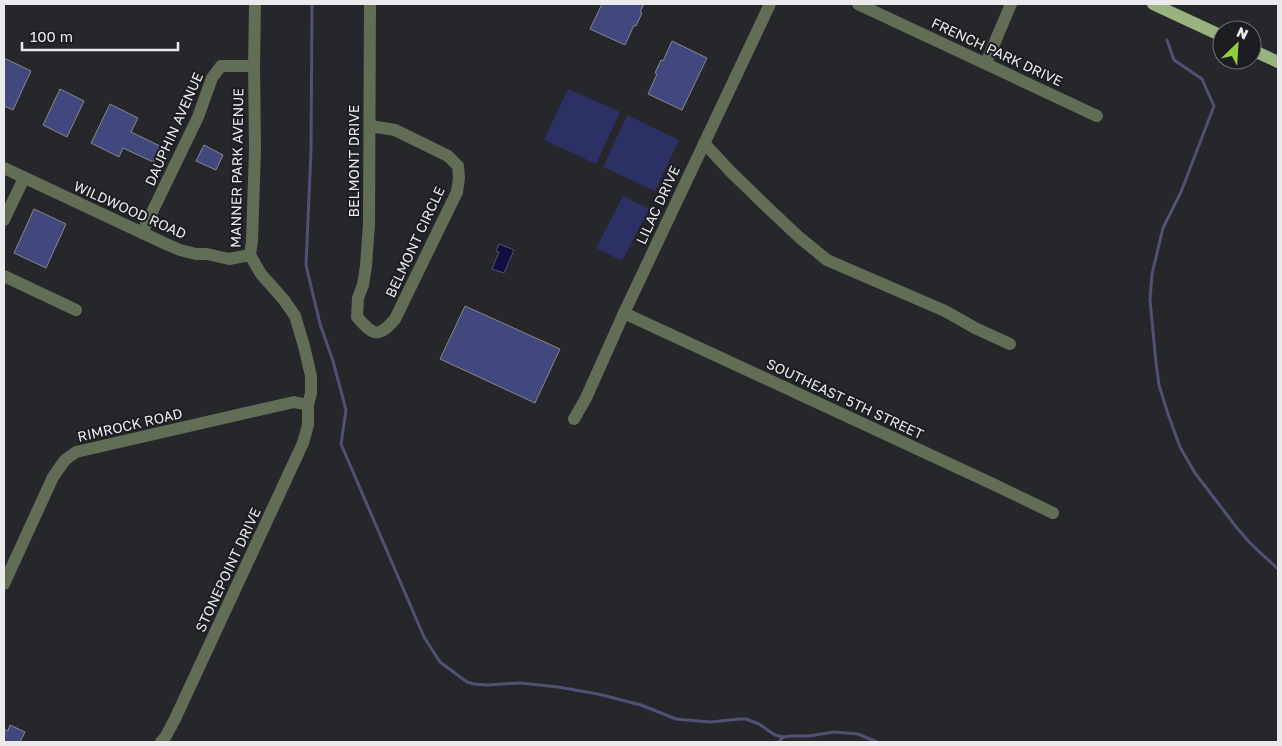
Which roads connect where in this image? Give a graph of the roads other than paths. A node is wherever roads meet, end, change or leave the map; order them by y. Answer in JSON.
{"nodes":[{"id":1,"x":255,"y":4,"type":"edge"},
{"id":2,"x":370,"y":4,"type":"edge"},
{"id":3,"x":770,"y":4,"type":"edge"},
{"id":4,"x":858,"y":4,"type":"edge"},
{"id":5,"x":1011,"y":4,"type":"edge"},
{"id":6,"x":1153,"y":4,"type":"edge"},
{"id":7,"x":1212,"y":31,"type":"edge"},
{"id":8,"x":1262,"y":55,"type":"edge"},
{"id":9,"x":1278,"y":62,"type":"edge"},
{"id":10,"x":986,"y":63,"type":"junction"},
{"id":11,"x":254,"y":66,"type":"junction"},
{"id":12,"x":1097,"y":116,"type":"dead end"},
{"id":13,"x":370,"y":126,"type":"junction"},
{"id":14,"x":704,"y":143,"type":"junction"},
{"id":15,"x":4,"y":168,"type":"edge"},
{"id":16,"x":24,"y":178,"type":"junction"},
{"id":17,"x":4,"y":220,"type":"edge"},
{"id":18,"x":142,"y":233,"type":"junction"},
{"id":19,"x":250,"y":255,"type":"junction"},
{"id":20,"x":4,"y":276,"type":"edge"},
{"id":21,"x":76,"y":310,"type":"dead end"},
{"id":22,"x":624,"y":313,"type":"junction"},
{"id":23,"x":358,"y":317,"type":"joint"},
{"id":24,"x":1010,"y":344,"type":"dead end"},
{"id":25,"x":308,"y":405,"type":"junction"},
{"id":26,"x":574,"y":419,"type":"dead end"},
{"id":27,"x":1053,"y":513,"type":"dead end"},
{"id":28,"x":4,"y":584,"type":"edge"},
{"id":29,"x":161,"y":742,"type":"edge"}],
"edges":[{"from":1,"to":11,"type":"street","name":"MANNER PARK AVENUE"},
{"from":2,"to":13,"type":"street","name":"BELMONT DRIVE"},
{"from":3,"to":14,"type":"street","name":"LILAC DRIVE"},
{"from":4,"to":10,"type":"street","name":"FRENCH PARK DRIVE"},
{"from":5,"to":10,"type":"street"},
{"from":6,"to":7,"type":"main road"},
{"from":8,"to":9,"type":"main road"},
{"from":10,"to":12,"type":"street","name":"FRENCH PARK DRIVE"},
{"from":11,"to":18,"type":"street","name":"DAUPHIN AVENUE"},
{"from":11,"to":19,"type":"street","name":"MANNER PARK AVENUE"},
{"from":13,"to":23,"type":"street","name":"BELMONT DRIVE"},
{"from":13,"to":23,"type":"street","name":"BELMONT CIRCLE"},
{"from":14,"to":22,"type":"street","name":"LILAC DRIVE"},
{"from":14,"to":24,"type":"street"},
{"from":15,"to":16,"type":"street","name":"WILDWOOD ROAD"},
{"from":16,"to":17,"type":"street"},
{"from":16,"to":18,"type":"street","name":"WILDWOOD ROAD"},
{"from":18,"to":19,"type":"street","name":"WILDWOOD ROAD"},
{"from":19,"to":25,"type":"street","name":"MANNER PARK AVENUE"},
{"from":20,"to":21,"type":"street"},
{"from":22,"to":26,"type":"street","name":"LILAC DRIVE"},
{"from":22,"to":27,"type":"street","name":"SOUTHEAST 5TH STREET"},
{"from":25,"to":28,"type":"street","name":"RIMROCK ROAD"},
{"from":25,"to":29,"type":"street","name":"STONEPOINT DRIVE"}]}
